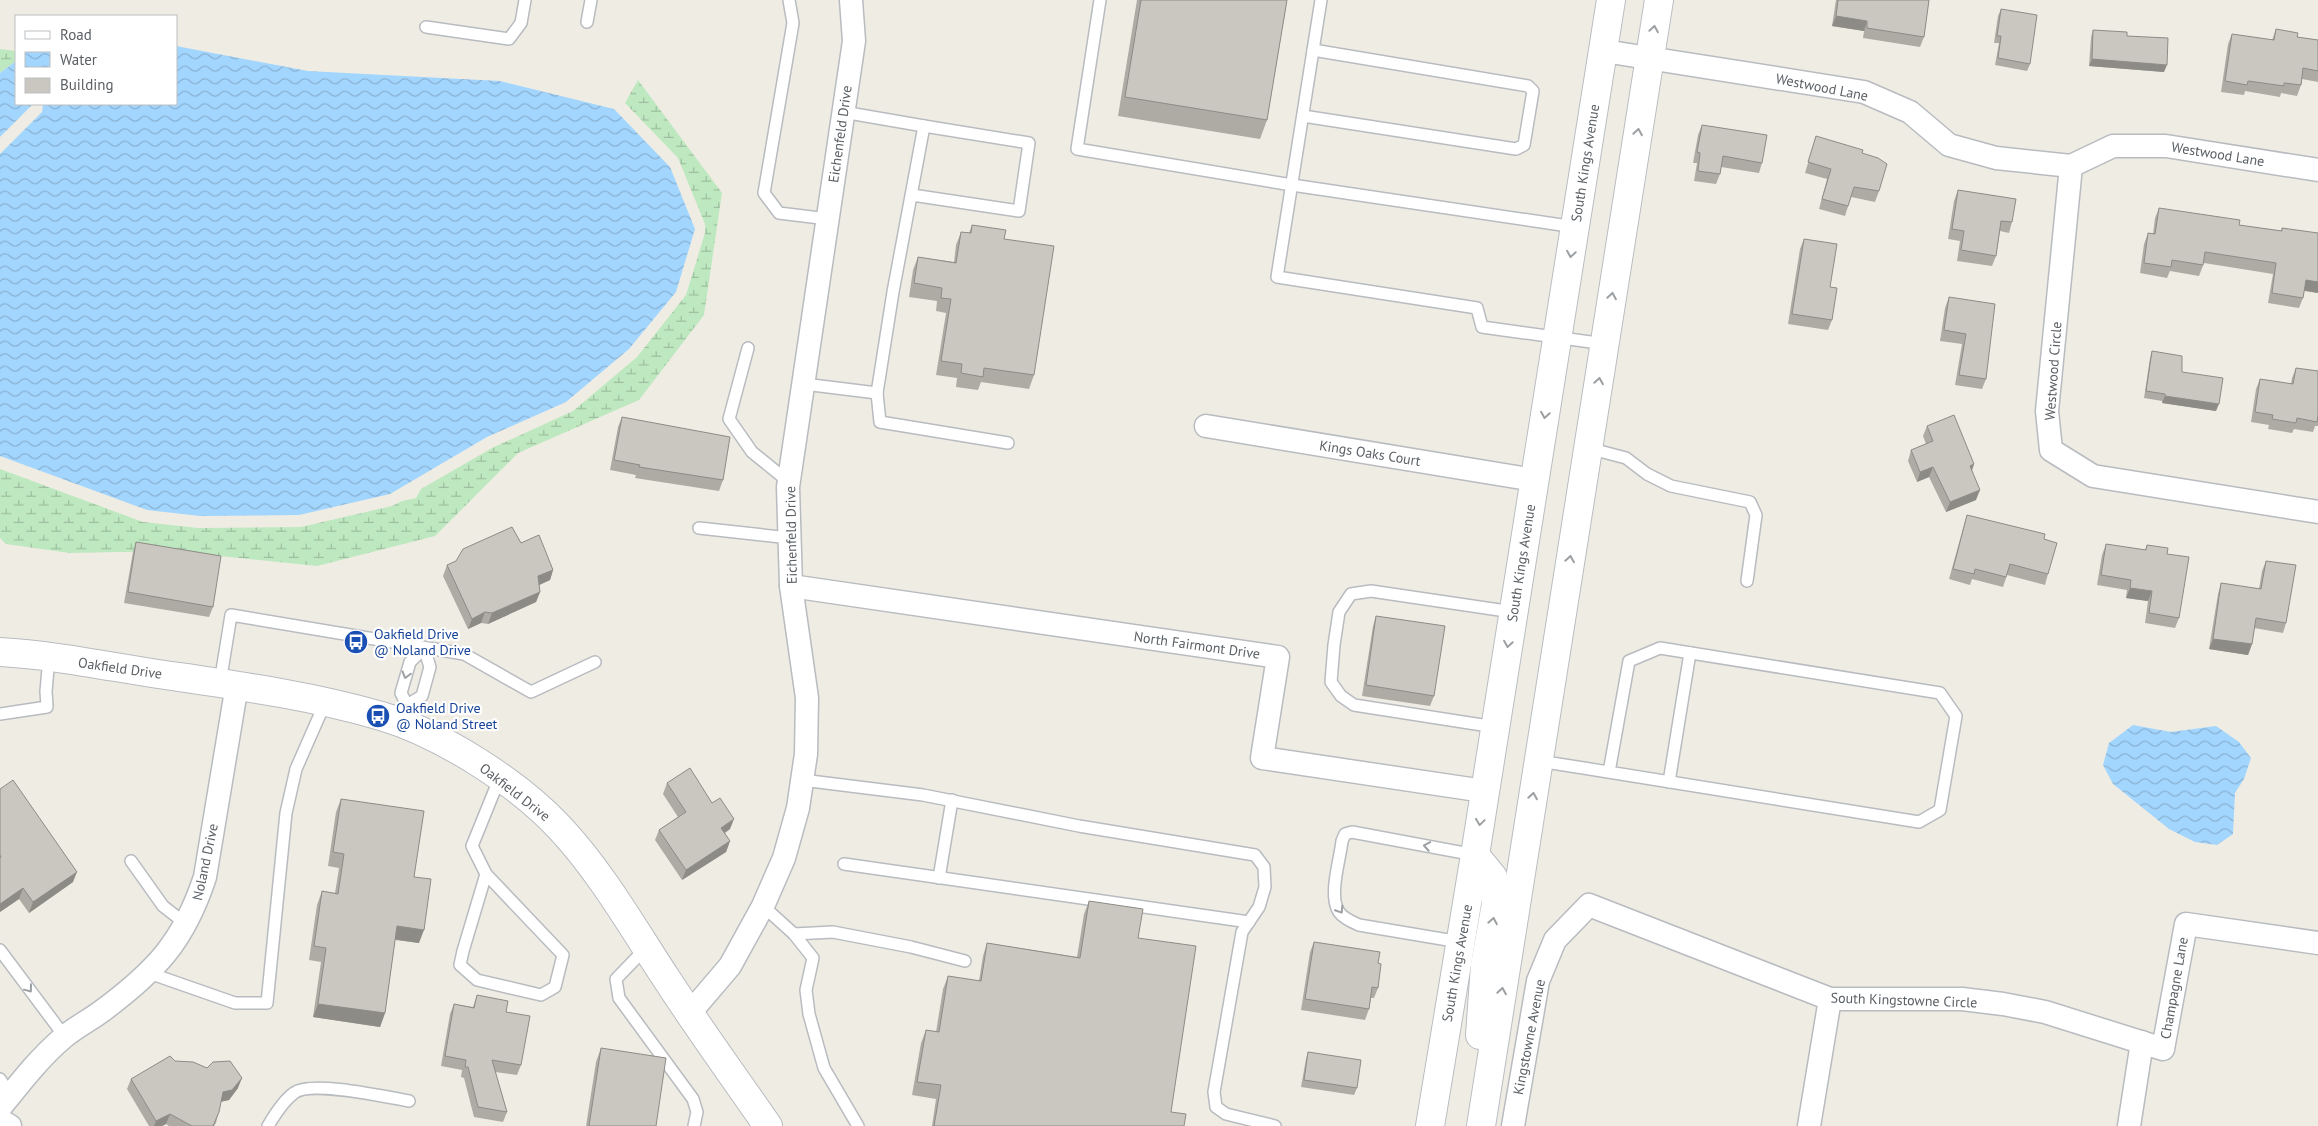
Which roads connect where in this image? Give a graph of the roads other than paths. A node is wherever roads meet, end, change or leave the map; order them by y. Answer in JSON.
{"nodes":[{"id":1,"x":525,"y":0,"type":"edge"},
{"id":2,"x":591,"y":0,"type":"edge"},
{"id":3,"x":789,"y":0,"type":"edge"},
{"id":4,"x":851,"y":0,"type":"edge"},
{"id":5,"x":1100,"y":0,"type":"edge"},
{"id":6,"x":1321,"y":0,"type":"edge"},
{"id":7,"x":1612,"y":0,"type":"edge"},
{"id":8,"x":1659,"y":0,"type":"edge"},
{"id":9,"x":587,"y":22,"type":"dead end"},
{"id":10,"x":426,"y":27,"type":"dead end"},
{"id":11,"x":1313,"y":50,"type":"junction"},
{"id":12,"x":1604,"y":51,"type":"junction"},
{"id":13,"x":1650,"y":58,"type":"junction"},
{"id":14,"x":843,"y":112,"type":"junction"},
{"id":15,"x":1303,"y":116,"type":"junction"},
{"id":16,"x":924,"y":126,"type":"junction"},
{"id":17,"x":2071,"y":166,"type":"junction"},
{"id":18,"x":2318,"y":170,"type":"edge"},
{"id":19,"x":1292,"y":185,"type":"junction"},
{"id":20,"x":912,"y":195,"type":"junction"},
{"id":21,"x":828,"y":219,"type":"junction"},
{"id":22,"x":1575,"y":227,"type":"junction"},
{"id":23,"x":1557,"y":337,"type":"junction"},
{"id":24,"x":1605,"y":344,"type":"junction"},
{"id":25,"x":748,"y":348,"type":"dead end"},
{"id":26,"x":804,"y":384,"type":"junction"},
{"id":27,"x":877,"y":393,"type":"junction"},
{"id":28,"x":1206,"y":426,"type":"dead end"},
{"id":29,"x":1008,"y":443,"type":"dead end"},
{"id":30,"x":1588,"y":448,"type":"junction"},
{"id":31,"x":1534,"y":480,"type":"junction"},
{"id":32,"x":789,"y":482,"type":"junction"},
{"id":33,"x":2318,"y":512,"type":"edge"},
{"id":34,"x":699,"y":528,"type":"dead end"},
{"id":35,"x":790,"y":538,"type":"junction"},
{"id":36,"x":1747,"y":581,"type":"dead end"},
{"id":37,"x":791,"y":586,"type":"junction"},
{"id":38,"x":1513,"y":612,"type":"junction"},
{"id":39,"x":424,"y":648,"type":"junction"},
{"id":40,"x":0,"y":652,"type":"edge"},
{"id":41,"x":1690,"y":653,"type":"junction"},
{"id":42,"x":49,"y":658,"type":"junction"},
{"id":43,"x":595,"y":662,"type":"dead end"},
{"id":44,"x":229,"y":684,"type":"junction"},
{"id":45,"x":325,"y":703,"type":"junction"},
{"id":46,"x":0,"y":714,"type":"edge"},
{"id":47,"x":404,"y":714,"type":"junction"},
{"id":48,"x":1495,"y":727,"type":"junction"},
{"id":49,"x":1539,"y":761,"type":"junction"},
{"id":50,"x":1609,"y":772,"type":"junction"},
{"id":51,"x":500,"y":777,"type":"junction"},
{"id":52,"x":802,"y":780,"type":"junction"},
{"id":53,"x":1670,"y":782,"type":"junction"},
{"id":54,"x":1484,"y":791,"type":"junction"},
{"id":55,"x":952,"y":800,"type":"junction"},
{"id":56,"x":1475,"y":855,"type":"junction"},
{"id":57,"x":131,"y":861,"type":"dead end"},
{"id":58,"x":844,"y":864,"type":"dead end"},
{"id":59,"x":486,"y":874,"type":"junction"},
{"id":60,"x":939,"y":878,"type":"junction"},
{"id":61,"x":1589,"y":904,"type":"joint"},
{"id":62,"x":763,"y":906,"type":"junction"},
{"id":63,"x":1249,"y":922,"type":"junction"},
{"id":64,"x":186,"y":924,"type":"junction"},
{"id":65,"x":794,"y":934,"type":"junction"},
{"id":66,"x":1460,"y":942,"type":"junction"},
{"id":67,"x":2318,"y":943,"type":"edge"},
{"id":68,"x":647,"y":948,"type":"junction"},
{"id":69,"x":0,"y":950,"type":"edge"},
{"id":70,"x":965,"y":961,"type":"dead end"},
{"id":71,"x":149,"y":973,"type":"junction"},
{"id":72,"x":1830,"y":1000,"type":"junction"},
{"id":73,"x":689,"y":1014,"type":"junction"},
{"id":74,"x":65,"y":1037,"type":"junction"},
{"id":75,"x":2142,"y":1042,"type":"junction"},
{"id":76,"x":3,"y":1094,"type":"edge"},
{"id":77,"x":409,"y":1101,"type":"dead end"},
{"id":78,"x":1226,"y":1114,"type":"junction"},
{"id":79,"x":0,"y":1120,"type":"edge"},
{"id":80,"x":10,"y":1126,"type":"edge"},
{"id":81,"x":268,"y":1126,"type":"edge"},
{"id":82,"x":694,"y":1126,"type":"edge"},
{"id":83,"x":768,"y":1126,"type":"edge"},
{"id":84,"x":858,"y":1126,"type":"edge"},
{"id":85,"x":1224,"y":1126,"type":"edge"},
{"id":86,"x":1275,"y":1126,"type":"edge"},
{"id":87,"x":1430,"y":1126,"type":"edge"},
{"id":88,"x":1476,"y":1126,"type":"edge"},
{"id":89,"x":1481,"y":1126,"type":"edge"},
{"id":90,"x":1513,"y":1126,"type":"edge"},
{"id":91,"x":1809,"y":1126,"type":"edge"},
{"id":92,"x":2129,"y":1126,"type":"edge"}],
"edges":[{"from":1,"to":10,"type":"lane"},
{"from":2,"to":9,"type":"lane"},
{"from":3,"to":21,"type":"lane"},
{"from":4,"to":14,"type":"street","name":"Eichenfeld Drive"},
{"from":5,"to":19,"type":"lane"},
{"from":6,"to":11,"type":"lane"},
{"from":7,"to":12,"type":"main road","name":"South Kings Avenue"},
{"from":13,"to":8,"type":"main road","one_way":true},
{"from":11,"to":15,"type":"lane"},
{"from":11,"to":15,"type":"lane"},
{"from":12,"to":13,"type":"street","name":"Westwood Lane"},
{"from":12,"to":22,"type":"main road","name":"South Kings Avenue"},
{"from":13,"to":17,"type":"street","name":"Westwood Lane"},
{"from":24,"to":13,"type":"main road","one_way":true},
{"from":14,"to":16,"type":"lane"},
{"from":14,"to":21,"type":"street","name":"Eichenfeld Drive"},
{"from":15,"to":19,"type":"lane"},
{"from":16,"to":20,"type":"lane"},
{"from":16,"to":20,"type":"lane"},
{"from":17,"to":18,"type":"street","name":"Westwood Lane"},
{"from":17,"to":33,"type":"street","name":"Westwood Circle"},
{"from":19,"to":22,"type":"lane"},
{"from":19,"to":23,"type":"lane"},
{"from":20,"to":27,"type":"lane"},
{"from":21,"to":26,"type":"street","name":"Eichenfeld Drive"},
{"from":22,"to":23,"type":"main road","name":"South Kings Avenue","one_way":true},
{"from":23,"to":24,"type":"lane"},
{"from":23,"to":31,"type":"main road","name":"South Kings Avenue","one_way":true},
{"from":30,"to":24,"type":"main road","one_way":true},
{"from":25,"to":32,"type":"lane"},
{"from":26,"to":27,"type":"lane"},
{"from":26,"to":32,"type":"street","name":"Eichenfeld Drive"},
{"from":27,"to":29,"type":"lane"},
{"from":28,"to":31,"type":"street","name":"Kings Oaks Court"},
{"from":30,"to":36,"type":"lane"},
{"from":49,"to":30,"type":"main road","one_way":true},
{"from":31,"to":38,"type":"main road","name":"South Kings Avenue"},
{"from":32,"to":35,"type":"street","name":"Eichenfeld Drive"},
{"from":34,"to":35,"type":"lane"},
{"from":35,"to":37,"type":"street","name":"Eichenfeld Drive"},
{"from":37,"to":52,"type":"street","name":"Eichenfeld Drive"},
{"from":37,"to":54,"type":"street","name":"North Fairmont Drive"},
{"from":38,"to":48,"type":"main road","name":"South Kings Avenue","one_way":true},
{"from":38,"to":48,"type":"lane"},
{"from":39,"to":43,"type":"lane"},
{"from":39,"to":44,"type":"lane"},
{"from":39,"to":47,"type":"lane","one_way":true},
{"from":39,"to":47,"type":"lane"},
{"from":40,"to":42,"type":"main road","name":"Oakfield Drive"},
{"from":41,"to":50,"type":"lane"},
{"from":41,"to":53,"type":"lane"},
{"from":41,"to":53,"type":"lane"},
{"from":42,"to":44,"type":"main road","name":"Oakfield Drive"},
{"from":42,"to":46,"type":"lane"},
{"from":44,"to":45,"type":"main road","name":"Oakfield Drive"},
{"from":44,"to":64,"type":"street","name":"Noland Drive"},
{"from":45,"to":47,"type":"main road","name":"Oakfield Drive"},
{"from":45,"to":71,"type":"lane"},
{"from":47,"to":51,"type":"main road","name":"Oakfield Drive"},
{"from":48,"to":54,"type":"main road","name":"South Kings Avenue"},
{"from":49,"to":50,"type":"lane"},
{"from":89,"to":49,"type":"main road","one_way":true},
{"from":50,"to":53,"type":"lane"},
{"from":51,"to":59,"type":"lane"},
{"from":51,"to":68,"type":"main road","name":"Oakfield Drive"},
{"from":52,"to":55,"type":"lane"},
{"from":52,"to":62,"type":"street","name":"Eichenfeld Drive"},
{"from":54,"to":56,"type":"main road","name":"South Kings Avenue","one_way":true},
{"from":55,"to":60,"type":"lane"},
{"from":55,"to":63,"type":"lane"},
{"from":56,"to":66,"type":"main road","name":"South Kings Avenue"},
{"from":56,"to":66,"type":"lane","one_way":true},
{"from":88,"to":56,"type":"main road","one_way":true},
{"from":57,"to":64,"type":"lane"},
{"from":58,"to":60,"type":"lane"},
{"from":59,"to":59,"type":"lane"},
{"from":60,"to":63,"type":"lane"},
{"from":61,"to":72,"type":"street","name":"South Kingstowne Circle"},
{"from":61,"to":90,"type":"street","name":"Kingstowne Avenue"},
{"from":62,"to":65,"type":"lane"},
{"from":62,"to":73,"type":"street","name":"Eichenfeld Drive"},
{"from":63,"to":78,"type":"lane"},
{"from":64,"to":71,"type":"street","name":"Noland Drive"},
{"from":65,"to":70,"type":"lane"},
{"from":65,"to":84,"type":"lane"},
{"from":66,"to":87,"type":"main road","name":"South Kings Avenue"},
{"from":67,"to":75,"type":"street","name":"Champagne Lane"},
{"from":68,"to":73,"type":"main road","name":"Oakfield Drive"},
{"from":68,"to":82,"type":"lane"},
{"from":69,"to":74,"type":"lane","one_way":true},
{"from":71,"to":74,"type":"street","name":"Noland Drive"},
{"from":72,"to":75,"type":"street","name":"South Kingstowne Circle"},
{"from":72,"to":91,"type":"street"},
{"from":73,"to":83,"type":"main road","name":"Oakfield Drive"},
{"from":74,"to":76,"type":"street","name":"Noland Drive"},
{"from":75,"to":92,"type":"street","name":"Champagne Lane"},
{"from":77,"to":81,"type":"lane"},
{"from":78,"to":85,"type":"lane"},
{"from":78,"to":86,"type":"lane"},
{"from":79,"to":80,"type":"street"}]}
